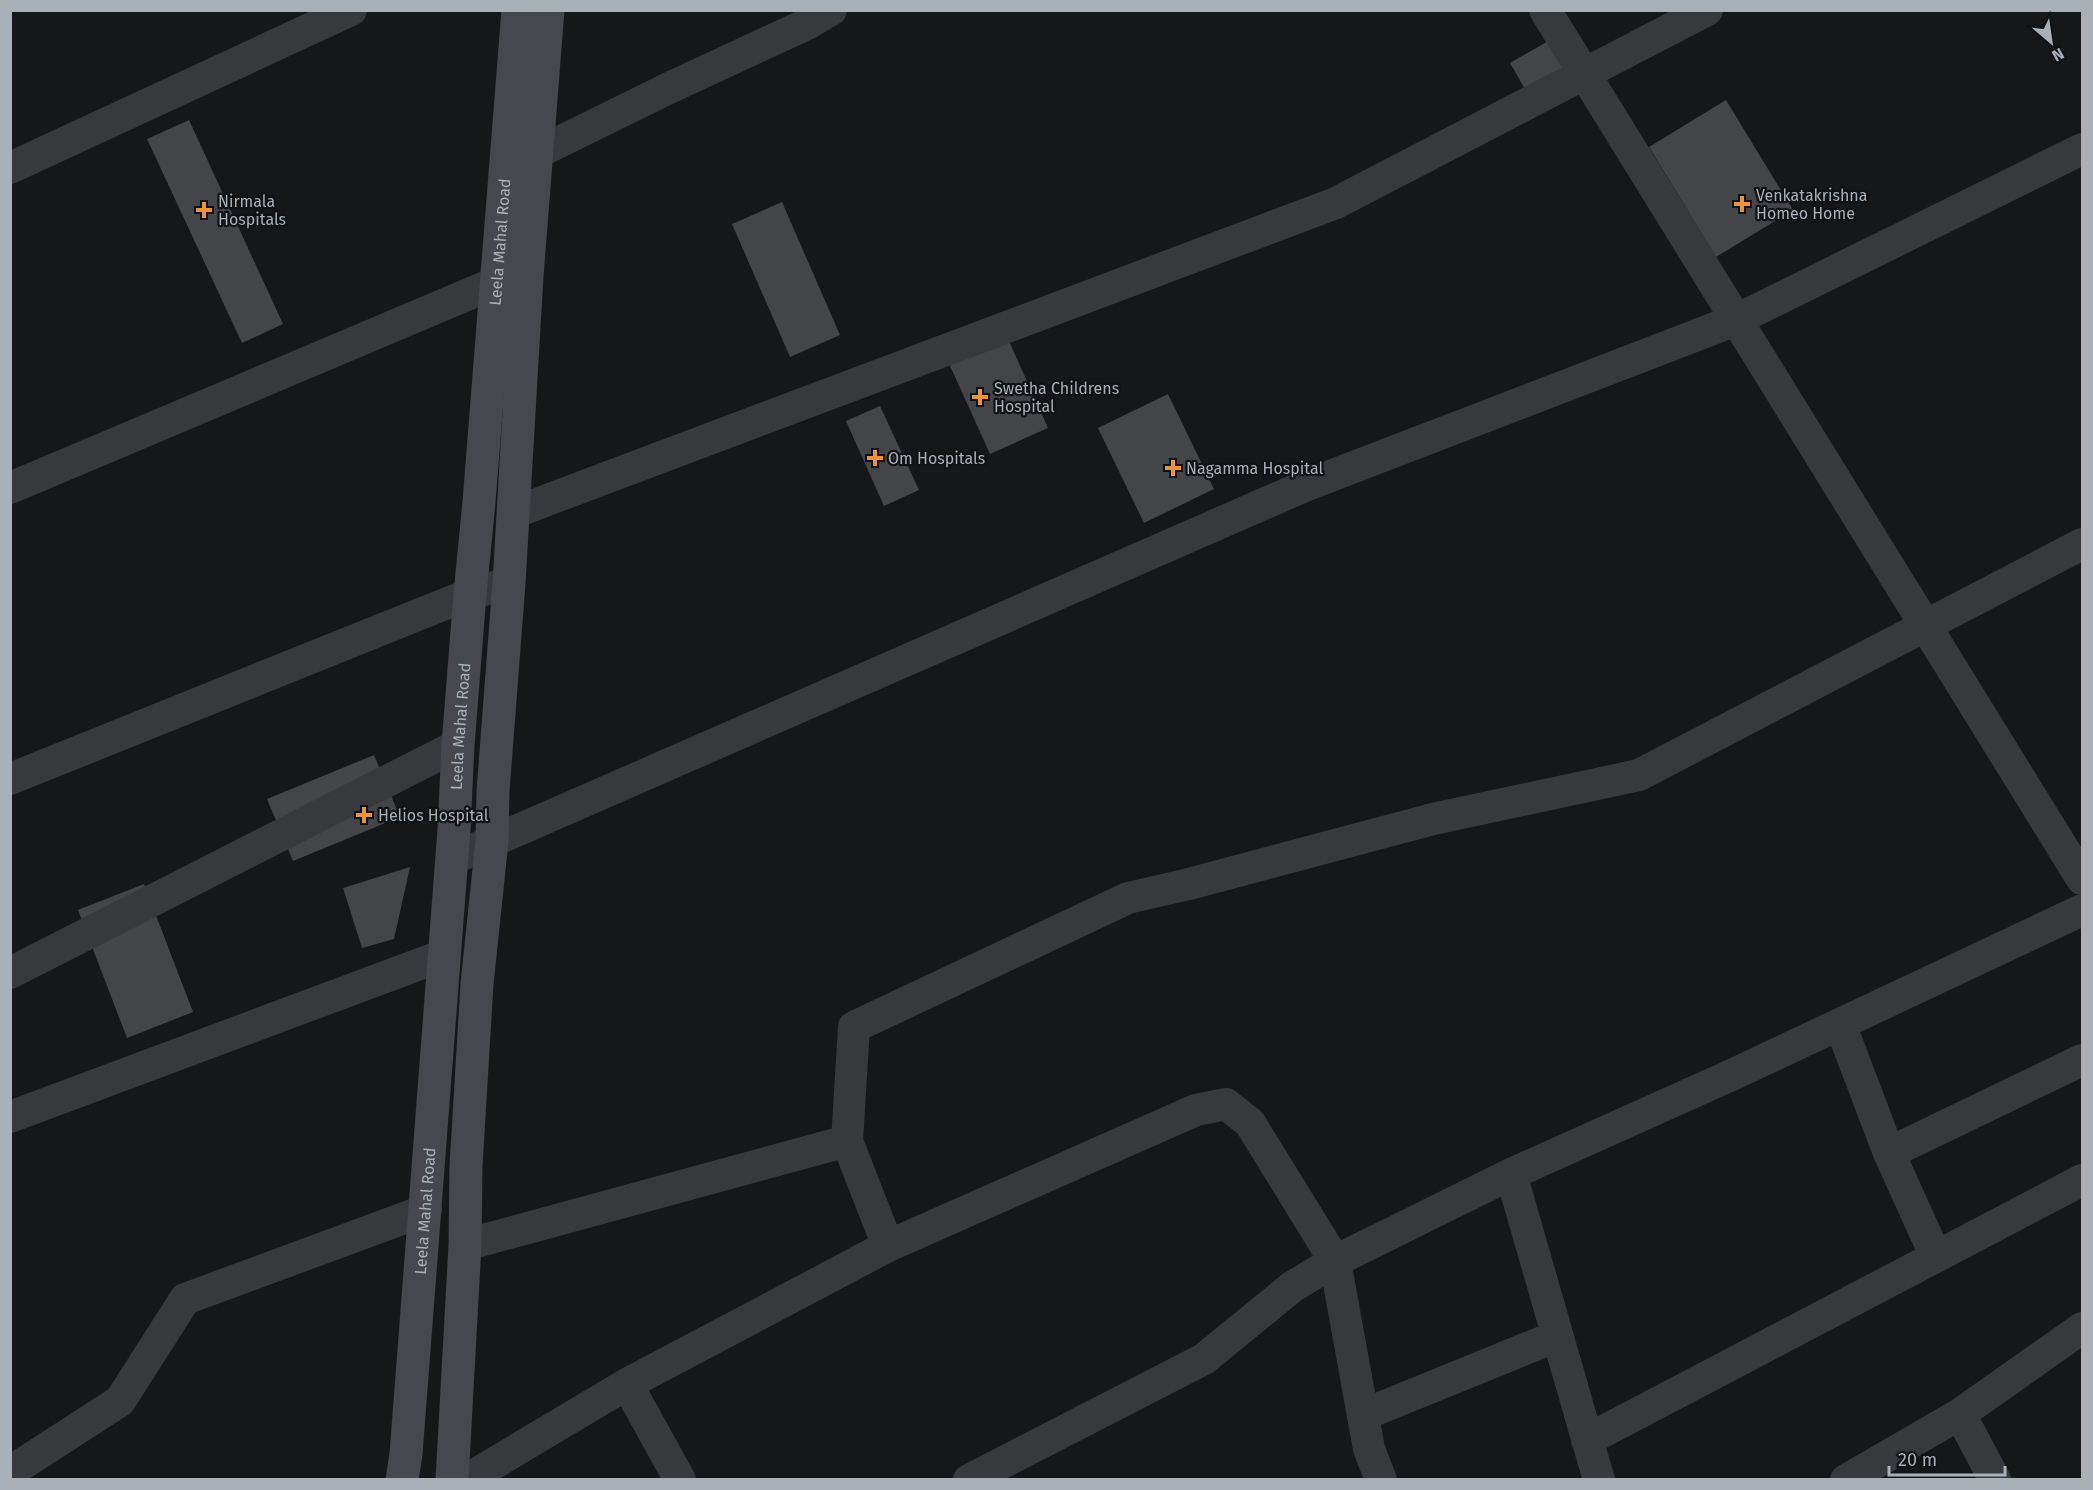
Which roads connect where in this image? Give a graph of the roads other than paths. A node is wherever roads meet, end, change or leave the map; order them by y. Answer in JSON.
{"nodes":[{"id":1,"x":351,"y":10,"type":"edge"},
{"id":2,"x":518,"y":10,"type":"edge"},
{"id":3,"x":549,"y":10,"type":"edge"},
{"id":4,"x":831,"y":10,"type":"edge"},
{"id":5,"x":1545,"y":10,"type":"edge"},
{"id":6,"x":1707,"y":10,"type":"edge"},
{"id":7,"x":1584,"y":74,"type":"junction"},
{"id":8,"x":2082,"y":148,"type":"edge"},
{"id":9,"x":537,"y":153,"type":"junction"},
{"id":10,"x":10,"y":168,"type":"edge"},
{"id":11,"x":495,"y":283,"type":"junction"},
{"id":12,"x":1736,"y":320,"type":"junction"},
{"id":13,"x":10,"y":488,"type":"edge"},
{"id":14,"x":513,"y":513,"type":"junction"},
{"id":15,"x":2082,"y":544,"type":"edge"},
{"id":16,"x":509,"y":583,"type":"junction"},
{"id":17,"x":470,"y":594,"type":"junction"},
{"id":18,"x":1926,"y":626,"type":"junction"},
{"id":19,"x":458,"y":745,"type":"junction"},
{"id":20,"x":10,"y":778,"type":"edge"},
{"id":21,"x":492,"y":841,"type":"junction"},
{"id":22,"x":452,"y":859,"type":"junction"},
{"id":23,"x":2082,"y":879,"type":"edge"},
{"id":24,"x":2082,"y":910,"type":"edge"},
{"id":25,"x":444,"y":955,"type":"junction"},
{"id":26,"x":10,"y":972,"type":"edge"},
{"id":27,"x":1840,"y":1024,"type":"junction"},
{"id":28,"x":2082,"y":1060,"type":"edge"},
{"id":29,"x":10,"y":1117,"type":"edge"},
{"id":30,"x":847,"y":1141,"type":"junction"},
{"id":31,"x":1888,"y":1153,"type":"junction"},
{"id":32,"x":1511,"y":1174,"type":"junction"},
{"id":33,"x":2082,"y":1180,"type":"edge"},
{"id":34,"x":426,"y":1210,"type":"junction"},
{"id":35,"x":465,"y":1245,"type":"junction"},
{"id":36,"x":888,"y":1246,"type":"junction"},
{"id":37,"x":1936,"y":1257,"type":"junction"},
{"id":38,"x":1335,"y":1261,"type":"junction"},
{"id":39,"x":2082,"y":1329,"type":"edge"},
{"id":40,"x":1557,"y":1336,"type":"junction"},
{"id":41,"x":627,"y":1384,"type":"junction"},
{"id":42,"x":1960,"y":1414,"type":"junction"},
{"id":43,"x":1363,"y":1415,"type":"junction"},
{"id":44,"x":1587,"y":1440,"type":"junction"},
{"id":45,"x":10,"y":1472,"type":"edge"},
{"id":46,"x":1860,"y":1476,"type":"edge"},
{"id":47,"x":402,"y":1479,"type":"edge"},
{"id":48,"x":452,"y":1479,"type":"edge"},
{"id":49,"x":466,"y":1479,"type":"edge"},
{"id":50,"x":680,"y":1479,"type":"edge"},
{"id":51,"x":969,"y":1479,"type":"edge"},
{"id":52,"x":1380,"y":1479,"type":"edge"},
{"id":53,"x":1599,"y":1479,"type":"edge"},
{"id":54,"x":1995,"y":1479,"type":"edge"}],
"edges":[{"from":1,"to":10,"type":"street"},
{"from":2,"to":11,"type":"main road","name":"Leela Mahal Road"},
{"from":3,"to":9,"type":"main road","name":"Leela Mahal Road"},
{"from":4,"to":9,"type":"street"},
{"from":5,"to":7,"type":"street"},
{"from":6,"to":7,"type":"street"},
{"from":7,"to":12,"type":"street"},
{"from":7,"to":14,"type":"street"},
{"from":8,"to":12,"type":"street"},
{"from":9,"to":14,"type":"main road","name":"Leela Mahal Road"},
{"from":11,"to":13,"type":"street"},
{"from":11,"to":17,"type":"main road","name":"Leela Mahal Road"},
{"from":12,"to":18,"type":"street"},
{"from":12,"to":21,"type":"street"},
{"from":14,"to":16,"type":"main road","name":"Leela Mahal Road"},
{"from":15,"to":18,"type":"street"},
{"from":16,"to":17,"type":"street"},
{"from":16,"to":21,"type":"main road","name":"Leela Mahal Road"},
{"from":17,"to":19,"type":"main road","name":"Leela Mahal Road"},
{"from":17,"to":20,"type":"street"},
{"from":18,"to":23,"type":"street"},
{"from":18,"to":30,"type":"street"},
{"from":19,"to":22,"type":"main road","name":"Leela Mahal Road"},
{"from":19,"to":26,"type":"street"},
{"from":21,"to":22,"type":"street"},
{"from":21,"to":35,"type":"main road","name":"Leela Mahal Road"},
{"from":22,"to":25,"type":"main road","name":"Leela Mahal Road"},
{"from":24,"to":27,"type":"street"},
{"from":25,"to":29,"type":"street"},
{"from":25,"to":34,"type":"main road","name":"Leela Mahal Road"},
{"from":27,"to":31,"type":"street"},
{"from":27,"to":32,"type":"street"},
{"from":28,"to":31,"type":"street"},
{"from":30,"to":35,"type":"street"},
{"from":30,"to":36,"type":"street"},
{"from":31,"to":37,"type":"street"},
{"from":32,"to":38,"type":"street"},
{"from":32,"to":40,"type":"street"},
{"from":33,"to":37,"type":"street"},
{"from":34,"to":45,"type":"street"},
{"from":34,"to":47,"type":"main road","name":"Leela Mahal Road"},
{"from":35,"to":48,"type":"main road","name":"Leela Mahal Road"},
{"from":36,"to":38,"type":"street"},
{"from":36,"to":41,"type":"street"},
{"from":37,"to":44,"type":"street"},
{"from":38,"to":43,"type":"street"},
{"from":38,"to":51,"type":"street"},
{"from":39,"to":42,"type":"street"},
{"from":40,"to":43,"type":"street"},
{"from":40,"to":44,"type":"street"},
{"from":41,"to":49,"type":"street"},
{"from":41,"to":50,"type":"street"},
{"from":42,"to":46,"type":"street"},
{"from":42,"to":54,"type":"street"},
{"from":43,"to":52,"type":"street"},
{"from":44,"to":53,"type":"street"}]}
